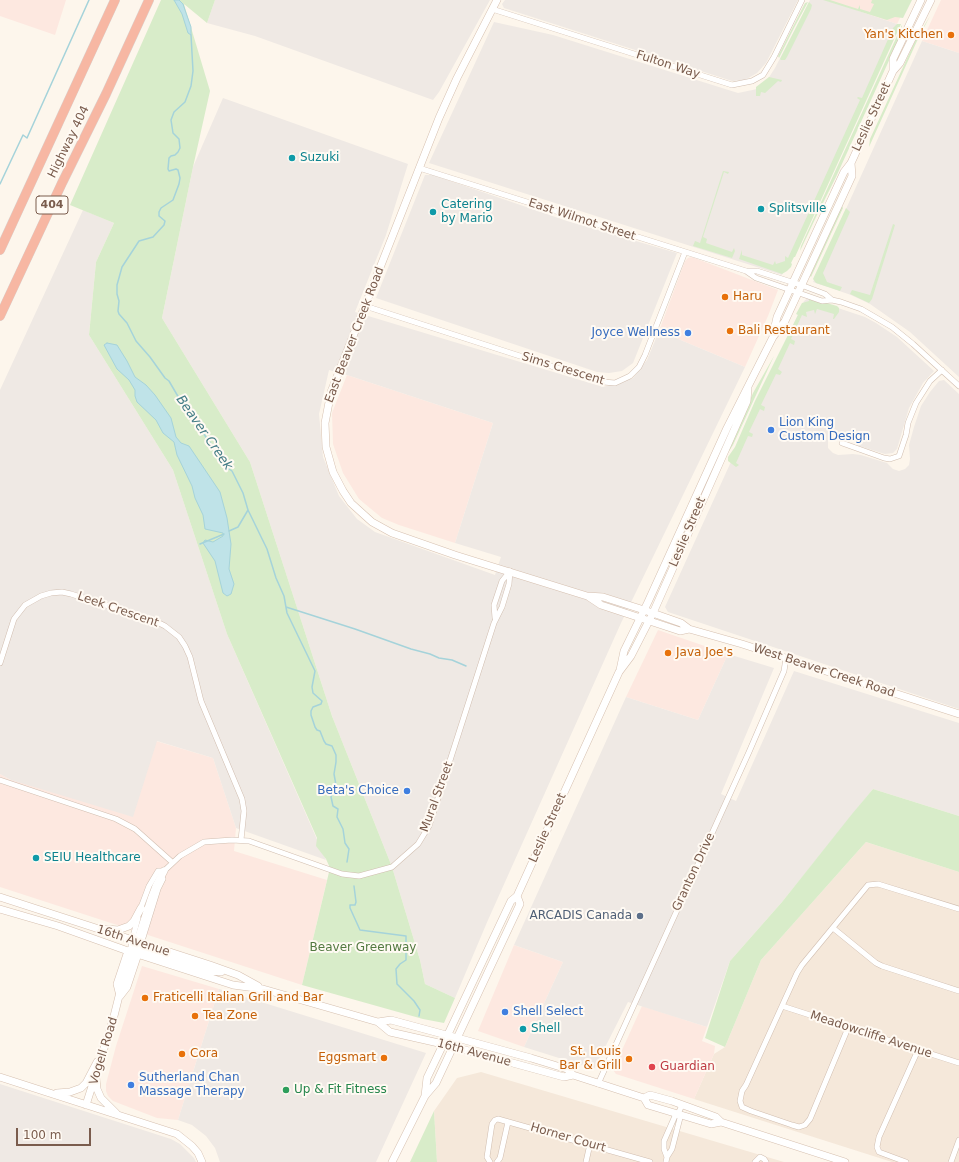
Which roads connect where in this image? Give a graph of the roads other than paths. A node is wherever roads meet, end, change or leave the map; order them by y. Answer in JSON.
{"nodes":[{"id":1,"x":115,"y":0,"type":"edge"},
{"id":2,"x":149,"y":0,"type":"edge"},
{"id":3,"x":497,"y":0,"type":"edge"},
{"id":4,"x":802,"y":0,"type":"edge"},
{"id":5,"x":921,"y":0,"type":"edge"},
{"id":6,"x":931,"y":0,"type":"edge"},
{"id":7,"x":492,"y":9,"type":"junction"},
{"id":8,"x":893,"y":71,"type":"junction"},
{"id":9,"x":851,"y":163,"type":"junction"},
{"id":10,"x":419,"y":168,"type":"junction"},
{"id":11,"x":0,"y":250,"type":"edge"},
{"id":12,"x":685,"y":252,"type":"junction"},
{"id":13,"x":791,"y":286,"type":"junction"},
{"id":14,"x":800,"y":288,"type":"junction"},
{"id":15,"x":365,"y":306,"type":"junction"},
{"id":16,"x":0,"y":316,"type":"edge"},
{"id":17,"x":773,"y":337,"type":"junction"},
{"id":18,"x":942,"y":370,"type":"junction"},
{"id":19,"x":959,"y":386,"type":"edge"},
{"id":20,"x":748,"y":388,"type":"junction"},
{"id":21,"x":842,"y":443,"type":"dead end"},
{"id":22,"x":510,"y":571,"type":"junction"},
{"id":23,"x":587,"y":596,"type":"junction"},
{"id":24,"x":644,"y":610,"type":"junction"},
{"id":25,"x":653,"y":613,"type":"junction"},
{"id":26,"x":640,"y":618,"type":"junction"},
{"id":27,"x":495,"y":620,"type":"junction"},
{"id":28,"x":649,"y":621,"type":"junction"},
{"id":29,"x":689,"y":629,"type":"junction"},
{"id":30,"x":786,"y":658,"type":"junction"},
{"id":31,"x":0,"y":663,"type":"edge"},
{"id":32,"x":619,"y":672,"type":"junction"},
{"id":33,"x":959,"y":714,"type":"edge"},
{"id":34,"x":0,"y":780,"type":"edge"},
{"id":35,"x":241,"y":840,"type":"junction"},
{"id":36,"x":172,"y":862,"type":"junction"},
{"id":37,"x":164,"y":870,"type":"junction"},
{"id":38,"x":517,"y":896,"type":"junction"},
{"id":39,"x":0,"y":897,"type":"edge"},
{"id":40,"x":141,"y":908,"type":"junction"},
{"id":41,"x":0,"y":909,"type":"edge"},
{"id":42,"x":959,"y":909,"type":"edge"},
{"id":43,"x":88,"y":926,"type":"junction"},
{"id":44,"x":833,"y":928,"type":"junction"},
{"id":45,"x":135,"y":948,"type":"junction"},
{"id":46,"x":263,"y":989,"type":"junction"},
{"id":47,"x":959,"y":991,"type":"edge"},
{"id":48,"x":120,"y":996,"type":"junction"},
{"id":49,"x":782,"y":1006,"type":"junction"},
{"id":50,"x":378,"y":1022,"type":"junction"},
{"id":51,"x":848,"y":1028,"type":"junction"},
{"id":52,"x":448,"y":1035,"type":"junction"},
{"id":53,"x":457,"y":1037,"type":"junction"},
{"id":54,"x":443,"y":1044,"type":"junction"},
{"id":55,"x":452,"y":1047,"type":"junction"},
{"id":56,"x":104,"y":1049,"type":"junction"},
{"id":57,"x":918,"y":1050,"type":"junction"},
{"id":58,"x":959,"y":1063,"type":"edge"},
{"id":59,"x":573,"y":1075,"type":"junction"},
{"id":60,"x":0,"y":1077,"type":"edge"},
{"id":61,"x":96,"y":1078,"type":"junction"},
{"id":62,"x":598,"y":1084,"type":"junction"},
{"id":63,"x":54,"y":1094,"type":"junction"},
{"id":64,"x":425,"y":1096,"type":"junction"},
{"id":65,"x":644,"y":1098,"type":"junction"},
{"id":66,"x":86,"y":1105,"type":"junction"},
{"id":67,"x":682,"y":1105,"type":"junction"},
{"id":68,"x":678,"y":1114,"type":"junction"},
{"id":69,"x":117,"y":1115,"type":"junction"},
{"id":70,"x":508,"y":1122,"type":"junction"},
{"id":71,"x":721,"y":1122,"type":"junction"},
{"id":72,"x":959,"y":1140,"type":"edge"},
{"id":73,"x":590,"y":1144,"type":"junction"},
{"id":74,"x":667,"y":1159,"type":"edge"},
{"id":75,"x":202,"y":1162,"type":"edge"},
{"id":76,"x":392,"y":1162,"type":"edge"},
{"id":77,"x":490,"y":1162,"type":"edge"},
{"id":78,"x":497,"y":1162,"type":"edge"},
{"id":79,"x":586,"y":1162,"type":"edge"},
{"id":80,"x":650,"y":1162,"type":"edge"},
{"id":81,"x":755,"y":1162,"type":"edge"},
{"id":82,"x":766,"y":1162,"type":"edge"},
{"id":83,"x":845,"y":1162,"type":"edge"},
{"id":84,"x":906,"y":1162,"type":"edge"},
{"id":85,"x":951,"y":1162,"type":"edge"}],
"edges":[{"from":1,"to":11,"type":"highway","name":"Highway 404","number":"404"},
{"from":2,"to":16,"type":"highway","name":"Highway 404","number":"404"},
{"from":3,"to":7,"type":"main road","name":"East Beaver Creek Road"},
{"from":4,"to":7,"type":"street","name":"Fulton Way"},
{"from":5,"to":8,"type":"main road","name":"Leslie Street"},
{"from":6,"to":8,"type":"main road","name":"Leslie Street"},
{"from":7,"to":10,"type":"main road","name":"East Beaver Creek Road"},
{"from":8,"to":9,"type":"main road","name":"Leslie Street"},
{"from":9,"to":13,"type":"main road","name":"Leslie Street"},
{"from":9,"to":14,"type":"main road","name":"Leslie Street"},
{"from":10,"to":12,"type":"street","name":"East Wilmot Street"},
{"from":10,"to":15,"type":"main road","name":"East Beaver Creek Road"},
{"from":12,"to":13,"type":"street","name":"East Wilmot Street"},
{"from":12,"to":15,"type":"street","name":"Sims Crescent"},
{"from":13,"to":14,"type":"street","name":"East Wilmot Street"},
{"from":13,"to":17,"type":"main road","name":"Leslie Street"},
{"from":14,"to":17,"type":"main road","name":"Leslie Street"},
{"from":14,"to":18,"type":"street","name":"East Wilmot Street"},
{"from":15,"to":22,"type":"main road","name":"East Beaver Creek Road"},
{"from":17,"to":20,"type":"main road","name":"Leslie Street"},
{"from":18,"to":19,"type":"street","name":"East Wilmot Street"},
{"from":18,"to":21,"type":"street"},
{"from":20,"to":24,"type":"main road","name":"Leslie Street"},
{"from":20,"to":25,"type":"main road","name":"Leslie Street"},
{"from":22,"to":23,"type":"main road","name":"East Beaver Creek Road"},
{"from":22,"to":27,"type":"street","name":"Mural Street"},
{"from":22,"to":27,"type":"street","name":"Mural Street"},
{"from":23,"to":24,"type":"main road","name":"East Beaver Creek Road"},
{"from":23,"to":26,"type":"main road","name":"East Beaver Creek Road"},
{"from":24,"to":25,"type":"main road","name":"East Beaver Creek Road"},
{"from":24,"to":26,"type":"main road","name":"Leslie Street"},
{"from":25,"to":28,"type":"main road","name":"Leslie Street"},
{"from":25,"to":29,"type":"main road","name":"West Beaver Creek Road"},
{"from":26,"to":28,"type":"main road","name":"West Beaver Creek Road"},
{"from":26,"to":32,"type":"main road","name":"Leslie Street"},
{"from":27,"to":35,"type":"street","name":"Mural Street"},
{"from":28,"to":29,"type":"main road","name":"West Beaver Creek Road"},
{"from":28,"to":32,"type":"main road","name":"Leslie Street"},
{"from":29,"to":30,"type":"main road","name":"West Beaver Creek Road"},
{"from":30,"to":33,"type":"main road","name":"West Beaver Creek Road"},
{"from":30,"to":62,"type":"street","name":"Granton Drive"},
{"from":31,"to":35,"type":"street","name":"Leek Crescent"},
{"from":32,"to":38,"type":"main road","name":"Leslie Street"},
{"from":34,"to":36,"type":"street"},
{"from":35,"to":36,"type":"street","name":"Mural Street"},
{"from":36,"to":37,"type":"street","name":"Mural Street"},
{"from":37,"to":40,"type":"street","name":"Mural Street"},
{"from":37,"to":45,"type":"main road"},
{"from":38,"to":52,"type":"main road","name":"Leslie Street"},
{"from":38,"to":53,"type":"main road","name":"Leslie Street"},
{"from":39,"to":43,"type":"main road","name":"16th Avenue"},
{"from":40,"to":43,"type":"main road"},
{"from":40,"to":45,"type":"street","name":"Mural Street"},
{"from":41,"to":45,"type":"main road","name":"16th Avenue"},
{"from":42,"to":44,"type":"street"},
{"from":43,"to":45,"type":"main road","name":"16th Avenue"},
{"from":44,"to":47,"type":"street"},
{"from":44,"to":49,"type":"street"},
{"from":45,"to":46,"type":"main road","name":"16th Avenue"},
{"from":45,"to":46,"type":"main road","name":"16th Avenue"},
{"from":45,"to":48,"type":"main road","name":"Vogell Road"},
{"from":45,"to":48,"type":"main road","name":"Vogell Road"},
{"from":46,"to":50,"type":"main road","name":"16th Avenue"},
{"from":48,"to":56,"type":"main road","name":"Vogell Road"},
{"from":49,"to":51,"type":"street","name":"Meadowcliffe Avenue"},
{"from":49,"to":51,"type":"street"},
{"from":50,"to":52,"type":"main road","name":"16th Avenue"},
{"from":50,"to":54,"type":"main road","name":"16th Avenue"},
{"from":51,"to":57,"type":"street","name":"Meadowcliffe Avenue"},
{"from":52,"to":53,"type":"main road","name":"16th Avenue"},
{"from":52,"to":54,"type":"main road","name":"Leslie Street"},
{"from":53,"to":55,"type":"main road","name":"Leslie Street"},
{"from":53,"to":59,"type":"main road","name":"16th Avenue"},
{"from":54,"to":55,"type":"main road","name":"16th Avenue"},
{"from":54,"to":64,"type":"main road","name":"Leslie Street"},
{"from":55,"to":59,"type":"main road","name":"16th Avenue"},
{"from":55,"to":64,"type":"main road","name":"Leslie Street"},
{"from":56,"to":61,"type":"main road","name":"Vogell Road"},
{"from":56,"to":63,"type":"main road"},
{"from":57,"to":58,"type":"street","name":"Meadowcliffe Avenue"},
{"from":57,"to":84,"type":"street"},
{"from":59,"to":62,"type":"main road","name":"16th Avenue"},
{"from":60,"to":63,"type":"main road"},
{"from":61,"to":66,"type":"main road","name":"Vogell Road"},
{"from":61,"to":69,"type":"main road"},
{"from":62,"to":65,"type":"main road","name":"16th Avenue"},
{"from":63,"to":66,"type":"main road"},
{"from":64,"to":76,"type":"main road","name":"Leslie Street"},
{"from":65,"to":67,"type":"main road","name":"16th Avenue"},
{"from":65,"to":68,"type":"main road","name":"16th Avenue"},
{"from":66,"to":69,"type":"main road"},
{"from":67,"to":68,"type":"street"},
{"from":67,"to":71,"type":"main road","name":"16th Avenue"},
{"from":68,"to":71,"type":"main road","name":"16th Avenue"},
{"from":68,"to":74,"type":"street"},
{"from":68,"to":74,"type":"street"},
{"from":69,"to":75,"type":"main road"},
{"from":70,"to":73,"type":"street","name":"Horner Court"},
{"from":70,"to":77,"type":"street","name":"Horner Court"},
{"from":70,"to":78,"type":"street"},
{"from":71,"to":83,"type":"main road","name":"16th Avenue"},
{"from":72,"to":85,"type":"street"},
{"from":73,"to":79,"type":"street"},
{"from":73,"to":80,"type":"street","name":"Horner Court"},
{"from":81,"to":82,"type":"street"}]}
